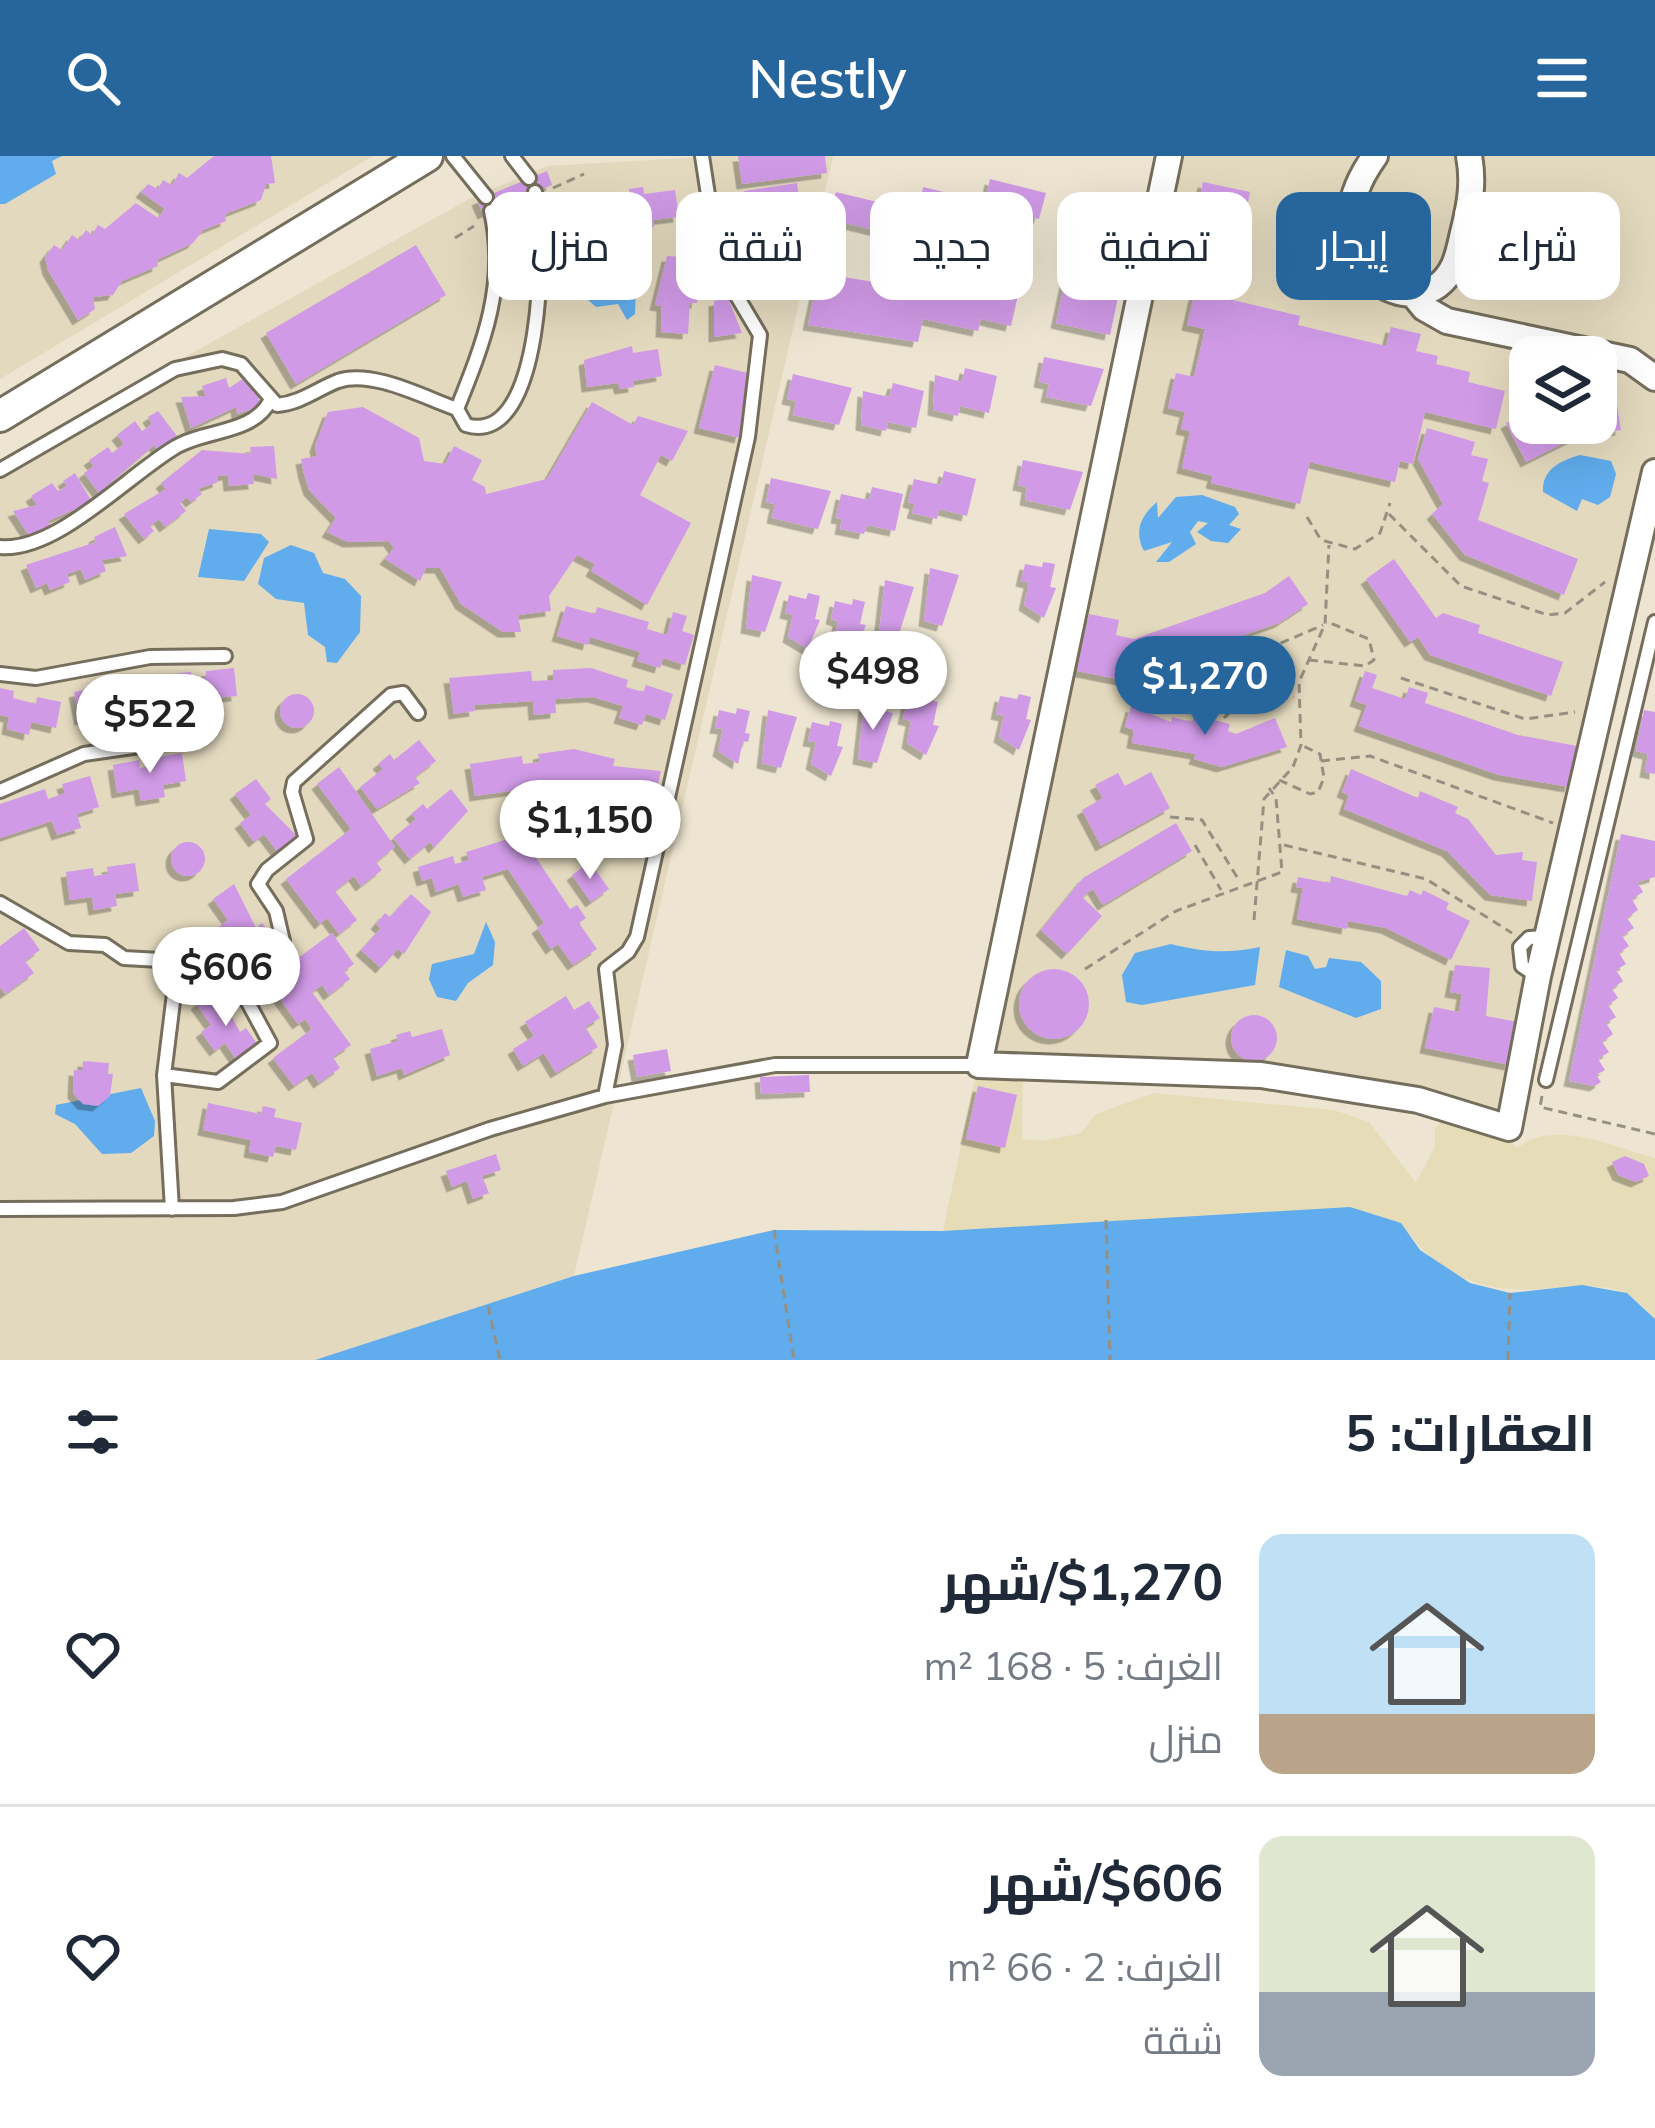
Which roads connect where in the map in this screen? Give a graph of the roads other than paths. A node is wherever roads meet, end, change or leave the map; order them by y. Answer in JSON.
{"nodes":[{"id":1,"x":427,"y":156,"type":"edge"},
{"id":2,"x":453,"y":156,"type":"edge"},
{"id":3,"x":512,"y":156,"type":"edge"},
{"id":4,"x":702,"y":156,"type":"edge"},
{"id":5,"x":1169,"y":156,"type":"edge"},
{"id":6,"x":1375,"y":156,"type":"edge"},
{"id":7,"x":1469,"y":156,"type":"edge"},
{"id":8,"x":1357,"y":192,"type":"edge"},
{"id":9,"x":1431,"y":284,"type":"edge"},
{"id":10,"x":1418,"y":300,"type":"edge"},
{"id":11,"x":1655,"y":378,"type":"edge"},
{"id":12,"x":270,"y":401,"type":"junction"},
{"id":13,"x":457,"y":409,"type":"junction"},
{"id":14,"x":0,"y":416,"type":"edge"},
{"id":15,"x":0,"y":470,"type":"edge"},
{"id":16,"x":1655,"y":472,"type":"edge"},
{"id":17,"x":0,"y":547,"type":"edge"},
{"id":18,"x":1655,"y":622,"type":"edge"},
{"id":19,"x":225,"y":656,"type":"dead end"},
{"id":20,"x":0,"y":674,"type":"edge"},
{"id":21,"x":418,"y":713,"type":"dead end"},
{"id":22,"x":174,"y":741,"type":"dead end"},
{"id":23,"x":0,"y":791,"type":"edge"},
{"id":24,"x":0,"y":903,"type":"edge"},
{"id":25,"x":979,"y":1065,"type":"junction"},
{"id":26,"x":164,"y":1075,"type":"junction"},
{"id":27,"x":1546,"y":1080,"type":"road end"},
{"id":28,"x":605,"y":1096,"type":"junction"},
{"id":29,"x":0,"y":1209,"type":"edge"},
{"id":30,"x":172,"y":1209,"type":"junction"}],
"edges":[{"from":1,"to":14,"type":"street"},
{"from":2,"to":13,"type":"lane"},
{"from":3,"to":13,"type":"lane"},
{"from":4,"to":28,"type":"lane"},
{"from":5,"to":25,"type":"street"},
{"from":6,"to":8,"type":"street"},
{"from":7,"to":9,"type":"street"},
{"from":10,"to":11,"type":"street"},
{"from":12,"to":13,"type":"lane"},
{"from":12,"to":15,"type":"lane"},
{"from":12,"to":17,"type":"lane"},
{"from":16,"to":25,"type":"street"},
{"from":18,"to":27,"type":"lane"},
{"from":19,"to":20,"type":"lane"},
{"from":21,"to":26,"type":"lane"},
{"from":22,"to":23,"type":"lane"},
{"from":24,"to":26,"type":"lane"},
{"from":25,"to":28,"type":"lane"},
{"from":26,"to":30,"type":"lane"},
{"from":28,"to":30,"type":"lane"},
{"from":29,"to":30,"type":"lane"}]}
